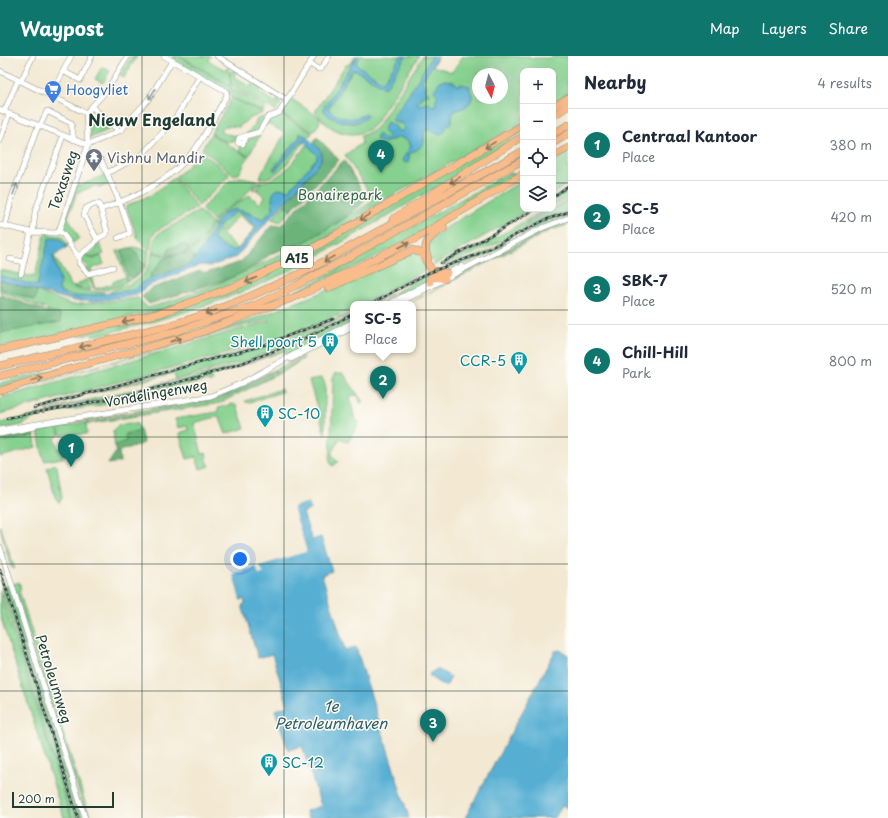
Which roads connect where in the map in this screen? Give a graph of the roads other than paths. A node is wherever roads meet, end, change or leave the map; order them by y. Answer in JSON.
{"nodes":[{"id":1,"x":33,"y":56,"type":"edge"},
{"id":2,"x":71,"y":56,"type":"edge"},
{"id":3,"x":92,"y":56,"type":"edge"},
{"id":4,"x":128,"y":56,"type":"edge"},
{"id":5,"x":164,"y":56,"type":"edge"},
{"id":6,"x":217,"y":56,"type":"edge"},
{"id":7,"x":314,"y":56,"type":"edge"},
{"id":8,"x":329,"y":56,"type":"edge"},
{"id":9,"x":172,"y":60,"type":"junction"},
{"id":10,"x":310,"y":64,"type":"junction"},
{"id":11,"x":0,"y":71,"type":"edge"},
{"id":12,"x":63,"y":71,"type":"junction"},
{"id":13,"x":0,"y":75,"type":"edge"},
{"id":14,"x":200,"y":76,"type":"junction"},
{"id":15,"x":19,"y":81,"type":"junction"},
{"id":16,"x":51,"y":95,"type":"junction"},
{"id":17,"x":568,"y":98,"type":"edge"},
{"id":18,"x":287,"y":100,"type":"junction"},
{"id":19,"x":556,"y":105,"type":"edge"},
{"id":20,"x":568,"y":106,"type":"edge"},
{"id":21,"x":92,"y":107,"type":"junction"},
{"id":22,"x":4,"y":112,"type":"edge"},
{"id":23,"x":86,"y":113,"type":"junction"},
{"id":24,"x":556,"y":114,"type":"edge"},
{"id":25,"x":568,"y":125,"type":"edge"},
{"id":26,"x":39,"y":126,"type":"junction"},
{"id":27,"x":520,"y":127,"type":"edge"},
{"id":28,"x":119,"y":131,"type":"junction"},
{"id":29,"x":556,"y":132,"type":"edge"},
{"id":30,"x":568,"y":134,"type":"edge"},
{"id":31,"x":63,"y":136,"type":"junction"},
{"id":32,"x":246,"y":137,"type":"dead end"},
{"id":33,"x":520,"y":138,"type":"edge"},
{"id":34,"x":74,"y":140,"type":"junction"},
{"id":35,"x":0,"y":141,"type":"edge"},
{"id":36,"x":556,"y":141,"type":"edge"},
{"id":37,"x":88,"y":145,"type":"junction"},
{"id":38,"x":568,"y":148,"type":"edge"},
{"id":39,"x":85,"y":153,"type":"junction"},
{"id":40,"x":520,"y":153,"type":"edge"},
{"id":41,"x":556,"y":154,"type":"edge"},
{"id":42,"x":520,"y":162,"type":"edge"},
{"id":43,"x":106,"y":173,"type":"junction"},
{"id":44,"x":520,"y":176,"type":"edge"},
{"id":45,"x":120,"y":203,"type":"junction"},
{"id":46,"x":102,"y":209,"type":"junction"},
{"id":47,"x":460,"y":215,"type":"junction"},
{"id":48,"x":568,"y":218,"type":"edge"},
{"id":49,"x":2,"y":226,"type":"edge"},
{"id":50,"x":58,"y":231,"type":"junction"},
{"id":51,"x":32,"y":232,"type":"junction"},
{"id":52,"x":118,"y":238,"type":"dead end"},
{"id":53,"x":97,"y":239,"type":"junction"},
{"id":54,"x":364,"y":240,"type":"junction"},
{"id":55,"x":79,"y":256,"type":"junction"},
{"id":56,"x":10,"y":259,"type":"dead end"},
{"id":57,"x":24,"y":262,"type":"junction"},
{"id":58,"x":113,"y":267,"type":"dead end"},
{"id":59,"x":356,"y":269,"type":"junction"},
{"id":60,"x":21,"y":274,"type":"dead end"},
{"id":61,"x":438,"y":277,"type":"junction"},
{"id":62,"x":394,"y":301,"type":"edge"},
{"id":63,"x":402,"y":301,"type":"edge"},
{"id":64,"x":255,"y":305,"type":"junction"},
{"id":65,"x":267,"y":308,"type":"junction"},
{"id":66,"x":350,"y":324,"type":"edge"},
{"id":67,"x":350,"y":328,"type":"edge"},
{"id":68,"x":0,"y":350,"type":"edge"},
{"id":69,"x":0,"y":366,"type":"edge"},
{"id":70,"x":270,"y":368,"type":"junction"},
{"id":71,"x":0,"y":376,"type":"edge"},
{"id":72,"x":0,"y":391,"type":"edge"},
{"id":73,"x":88,"y":416,"type":"junction"},
{"id":74,"x":0,"y":430,"type":"edge"},
{"id":75,"x":0,"y":434,"type":"edge"},
{"id":76,"x":0,"y":547,"type":"edge"},
{"id":77,"x":85,"y":818,"type":"edge"}],
"edges":[{"from":1,"to":15,"type":"street"},
{"from":2,"to":12,"type":"street"},
{"from":3,"to":12,"type":"street"},
{"from":4,"to":21,"type":"street"},
{"from":5,"to":9,"type":"street"},
{"from":6,"to":18,"type":"street"},
{"from":7,"to":10,"type":"street"},
{"from":8,"to":10,"type":"street"},
{"from":9,"to":14,"type":"street"},
{"from":9,"to":28,"type":"street","one_way":true},
{"from":10,"to":18,"type":"street"},
{"from":11,"to":15,"type":"street"},
{"from":12,"to":16,"type":"street"},
{"from":13,"to":15,"type":"street"},
{"from":14,"to":43,"type":"street"},
{"from":14,"to":45,"type":"street"},
{"from":15,"to":16,"type":"street"},
{"from":15,"to":22,"type":"street"},
{"from":16,"to":23,"type":"street"},
{"from":17,"to":19,"type":"highway"},
{"from":18,"to":32,"type":"street"},
{"from":20,"to":24,"type":"highway"},
{"from":21,"to":23,"type":"street"},
{"from":21,"to":28,"type":"street"},
{"from":22,"to":26,"type":"street"},
{"from":22,"to":35,"type":"street"},
{"from":23,"to":37,"type":"street","name":"Texasweg"},
{"from":25,"to":29,"type":"highway"},
{"from":26,"to":31,"type":"street"},
{"from":26,"to":34,"type":"street"},
{"from":49,"to":26,"type":"street","one_way":true},
{"from":27,"to":68,"type":"highway","number":"A15","one_way":true},
{"from":28,"to":37,"type":"street"},
{"from":30,"to":36,"type":"highway"},
{"from":31,"to":34,"type":"street"},
{"from":31,"to":51,"type":"street"},
{"from":33,"to":54,"type":"highway","number":"A15","one_way":true},
{"from":34,"to":37,"type":"street"},
{"from":37,"to":39,"type":"street","name":"Texasweg"},
{"from":38,"to":41,"type":"highway"},
{"from":39,"to":43,"type":"street"},
{"from":39,"to":50,"type":"street","name":"Texasweg"},
{"from":40,"to":54,"type":"highway","number":"A15"},
{"from":42,"to":64,"type":"highway","number":"A15"},
{"from":43,"to":45,"type":"street"},
{"from":44,"to":47,"type":"highway","number":"A15"},
{"from":45,"to":46,"type":"street"},
{"from":45,"to":52,"type":"street"},
{"from":46,"to":53,"type":"street"},
{"from":46,"to":53,"type":"street"},
{"from":59,"to":47,"type":"highway","number":"A15","one_way":true},
{"from":47,"to":61,"type":"highway","number":"A15"},
{"from":48,"to":61,"type":"street"},
{"from":49,"to":51,"type":"street"},
{"from":50,"to":51,"type":"street"},
{"from":50,"to":55,"type":"street"},
{"from":51,"to":57,"type":"street"},
{"from":53,"to":55,"type":"street"},
{"from":54,"to":69,"type":"highway","number":"A15","one_way":true},
{"from":55,"to":58,"type":"street"},
{"from":56,"to":57,"type":"street"},
{"from":57,"to":60,"type":"street"},
{"from":59,"to":64,"type":"highway","number":"A15"},
{"from":59,"to":65,"type":"highway","number":"A15"},
{"from":61,"to":62,"type":"street"},
{"from":61,"to":63,"type":"street"},
{"from":61,"to":65,"type":"highway","number":"A15"},
{"from":64,"to":71,"type":"highway","number":"A15"},
{"from":72,"to":65,"type":"highway","number":"A15","one_way":true},
{"from":66,"to":70,"type":"street","name":"Vondelingenweg"},
{"from":67,"to":70,"type":"street","name":"Vondelingenweg"},
{"from":70,"to":73,"type":"street","name":"Vondelingenweg"},
{"from":73,"to":74,"type":"street","name":"Vondelingenweg"},
{"from":73,"to":75,"type":"street","name":"Vondelingenweg"},
{"from":76,"to":77,"type":"street","name":"Petroleumweg"}]}
